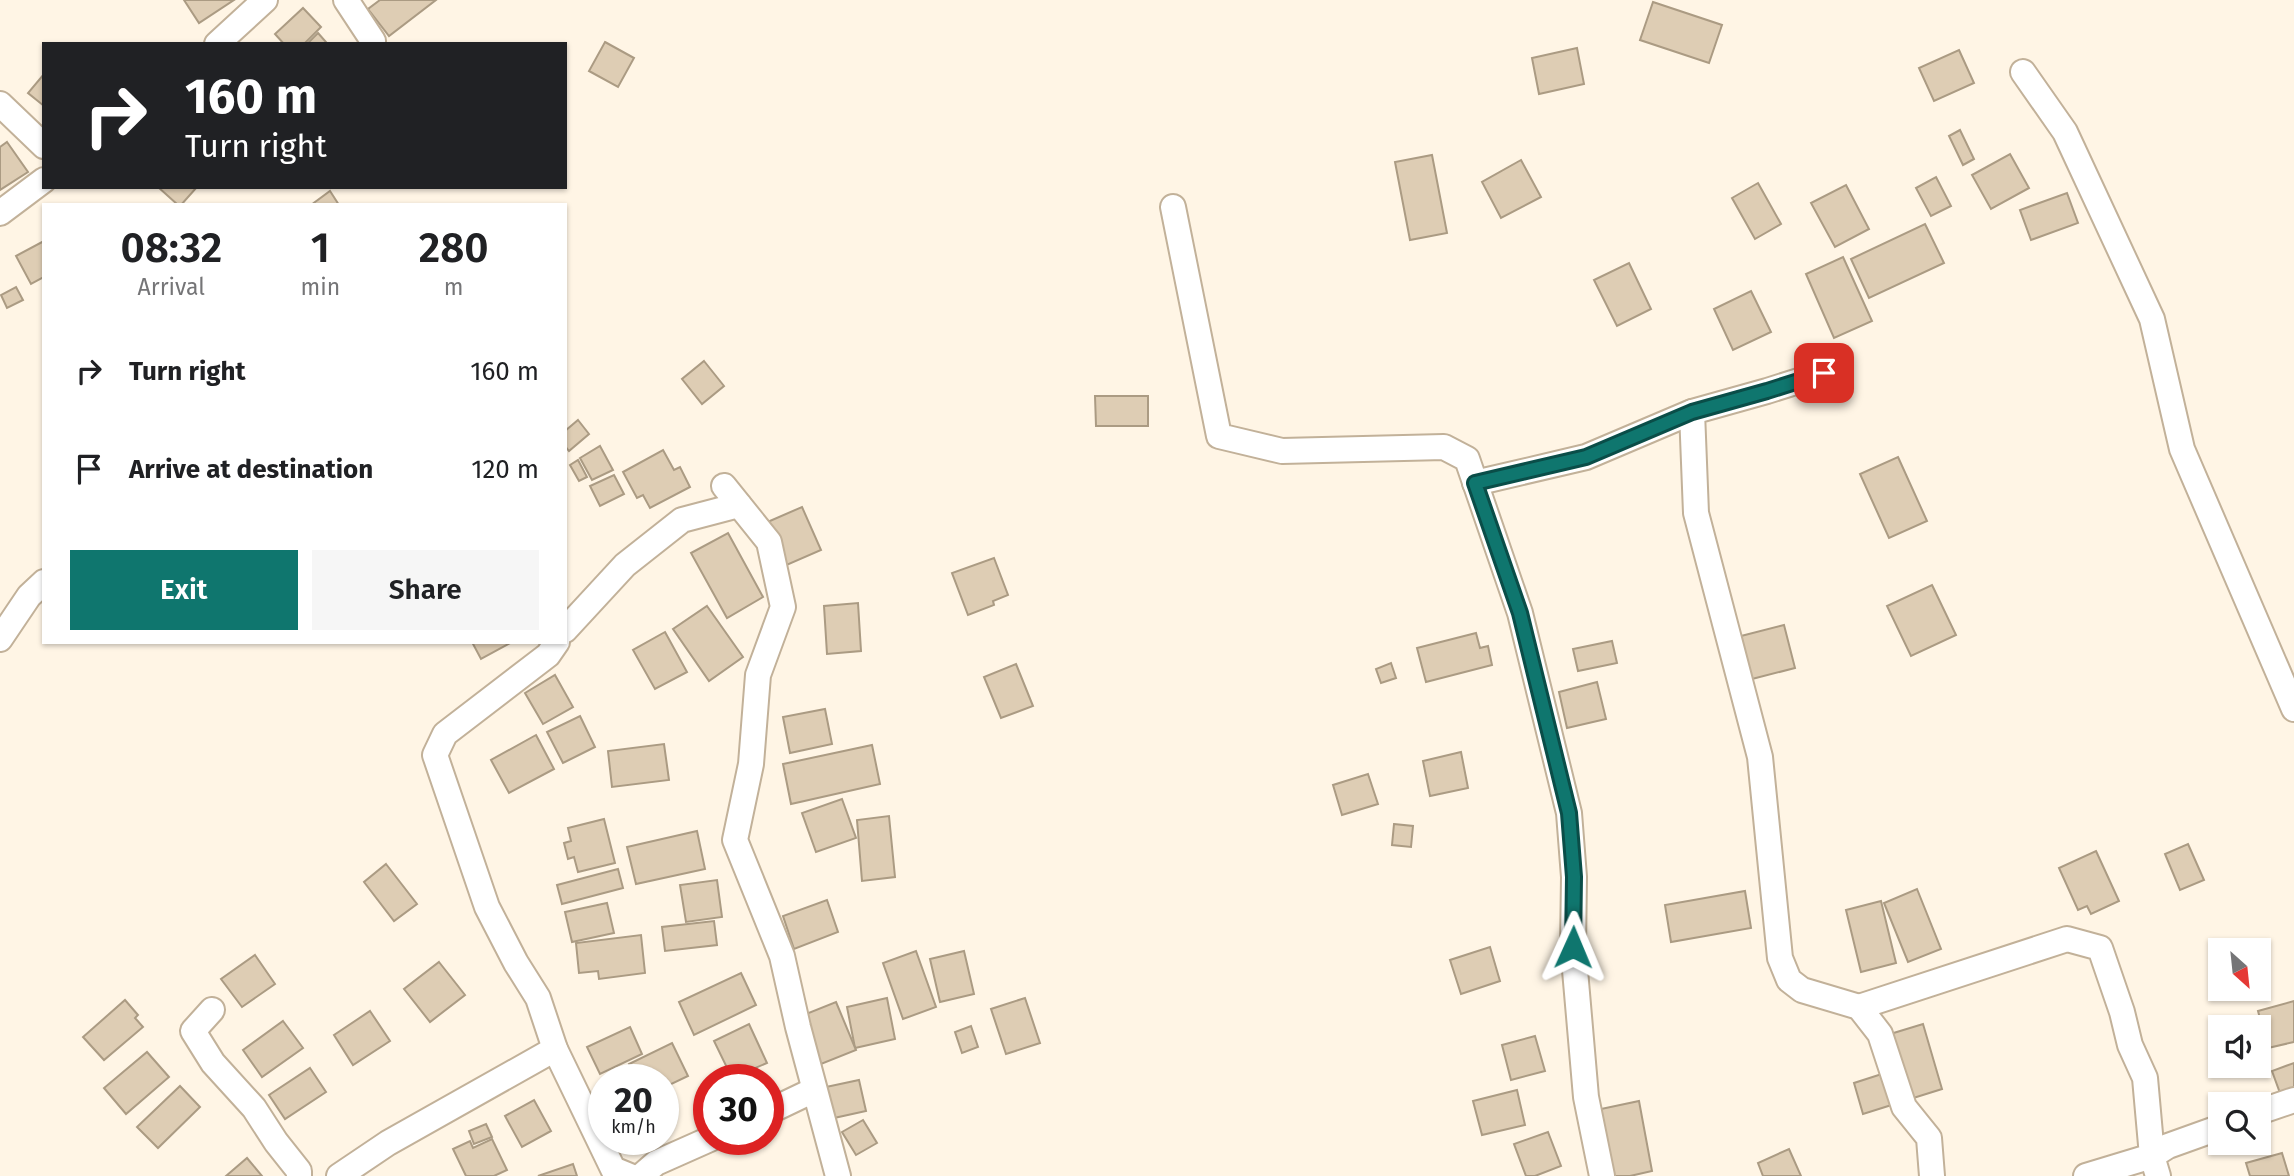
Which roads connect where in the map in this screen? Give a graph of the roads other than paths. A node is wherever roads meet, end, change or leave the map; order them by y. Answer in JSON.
{"nodes":[{"id":1,"x":265,"y":0,"type":"edge"},
{"id":2,"x":346,"y":0,"type":"edge"},
{"id":3,"x":373,"y":41,"type":"dead end"},
{"id":4,"x":219,"y":42,"type":"edge"},
{"id":5,"x":2023,"y":72,"type":"dead end"},
{"id":6,"x":0,"y":104,"type":"edge"},
{"id":7,"x":42,"y":144,"type":"edge"},
{"id":8,"x":42,"y":182,"type":"edge"},
{"id":9,"x":1173,"y":207,"type":"dead end"},
{"id":10,"x":0,"y":213,"type":"edge"},
{"id":11,"x":1824,"y":373,"type":"dead end"},
{"id":12,"x":1692,"y":412,"type":"junction"},
{"id":13,"x":1475,"y":483,"type":"junction"},
{"id":14,"x":42,"y":584,"type":"edge"},
{"id":15,"x":567,"y":627,"type":"edge"},
{"id":16,"x":0,"y":639,"type":"edge"},
{"id":17,"x":556,"y":644,"type":"edge"},
{"id":18,"x":2294,"y":709,"type":"edge"},
{"id":19,"x":1859,"y":1007,"type":"junction"},
{"id":20,"x":212,"y":1010,"type":"dead end"},
{"id":21,"x":555,"y":1049,"type":"junction"},
{"id":22,"x":814,"y":1090,"type":"junction"},
{"id":23,"x":2294,"y":1100,"type":"edge"},
{"id":24,"x":784,"y":1104,"type":"edge"},
{"id":25,"x":2271,"y":1108,"type":"edge"},
{"id":26,"x":2208,"y":1132,"type":"edge"},
{"id":27,"x":693,"y":1147,"type":"edge"},
{"id":28,"x":2155,"y":1166,"type":"edge"},
{"id":29,"x":299,"y":1176,"type":"edge"},
{"id":30,"x":339,"y":1176,"type":"edge"},
{"id":31,"x":631,"y":1176,"type":"edge"},
{"id":32,"x":641,"y":1176,"type":"edge"},
{"id":33,"x":838,"y":1176,"type":"edge"},
{"id":34,"x":1602,"y":1176,"type":"edge"},
{"id":35,"x":1932,"y":1176,"type":"edge"},
{"id":36,"x":2086,"y":1176,"type":"edge"}],
"edges":[{"from":1,"to":4,"type":"street"},
{"from":2,"to":3,"type":"street"},
{"from":5,"to":18,"type":"street"},
{"from":6,"to":7,"type":"street"},
{"from":8,"to":10,"type":"street"},
{"from":9,"to":13,"type":"street"},
{"from":11,"to":12,"type":"street"},
{"from":12,"to":13,"type":"street"},
{"from":12,"to":19,"type":"street"},
{"from":13,"to":34,"type":"street"},
{"from":14,"to":16,"type":"street"},
{"from":15,"to":22,"type":"street"},
{"from":17,"to":21,"type":"street"},
{"from":19,"to":28,"type":"street"},
{"from":19,"to":35,"type":"street"},
{"from":20,"to":29,"type":"street"},
{"from":21,"to":30,"type":"street"},
{"from":21,"to":31,"type":"street"},
{"from":22,"to":24,"type":"street"},
{"from":22,"to":33,"type":"street"},
{"from":23,"to":25,"type":"street"},
{"from":26,"to":28,"type":"street"},
{"from":27,"to":32,"type":"street"},
{"from":28,"to":36,"type":"street"}]}
